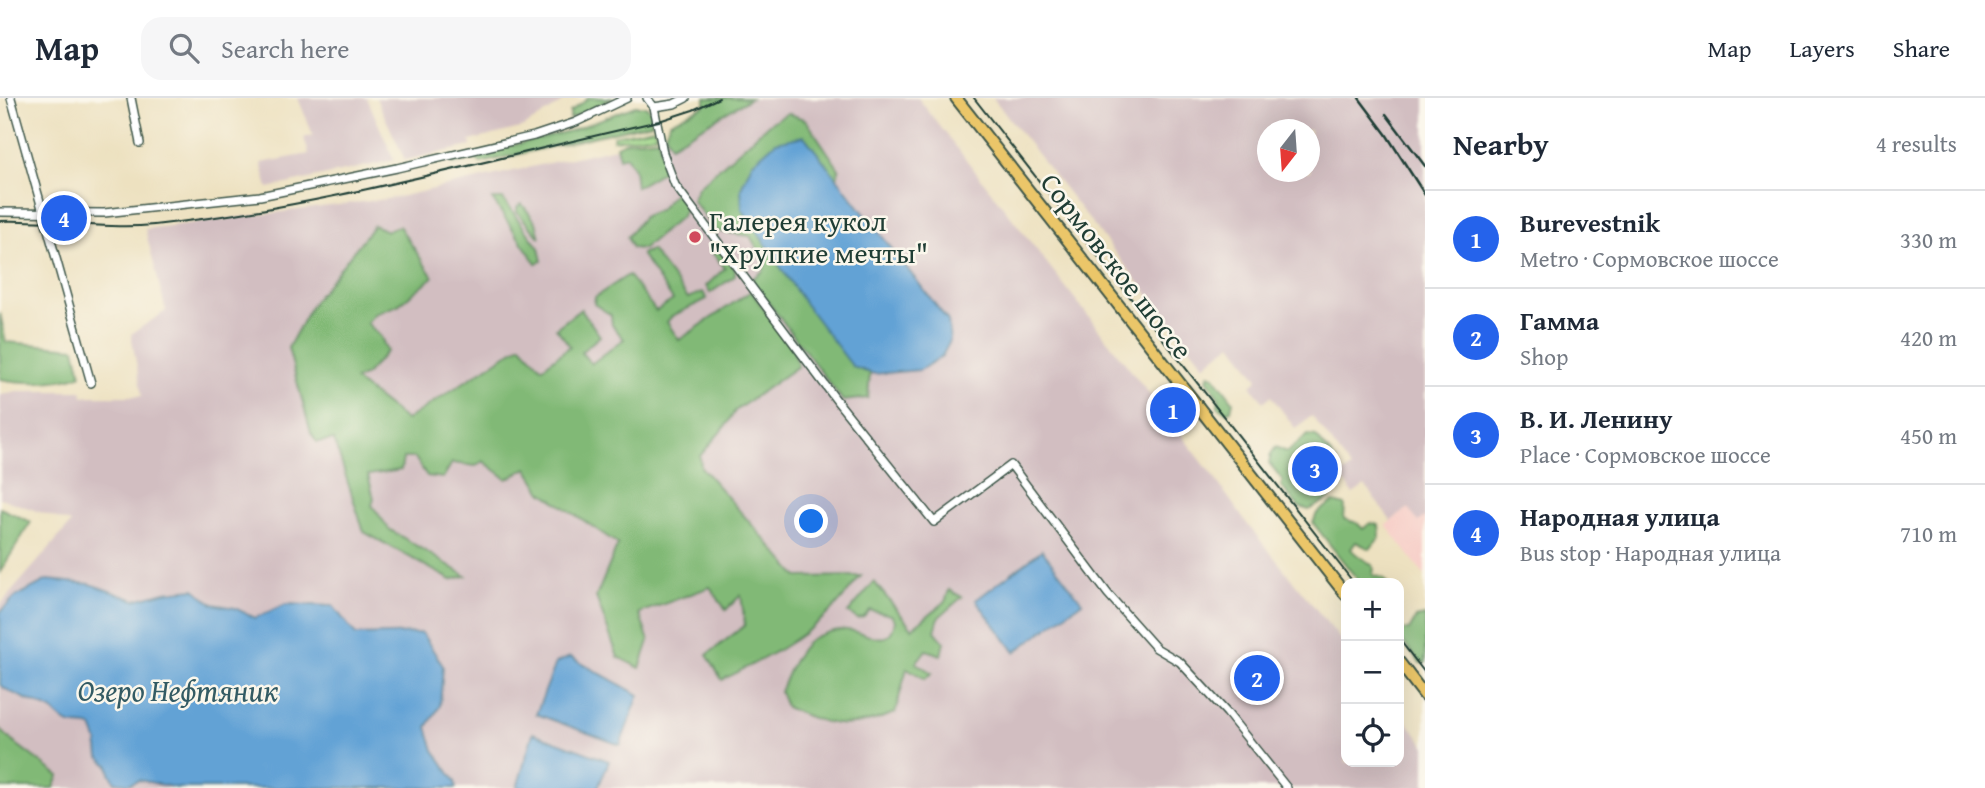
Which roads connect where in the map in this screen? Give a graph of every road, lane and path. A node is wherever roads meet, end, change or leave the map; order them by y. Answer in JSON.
{"nodes":[{"id":1,"x":11,"y":98,"type":"edge"},
{"id":2,"x":131,"y":98,"type":"edge"},
{"id":3,"x":627,"y":98,"type":"edge"},
{"id":4,"x":647,"y":98,"type":"edge"},
{"id":5,"x":686,"y":98,"type":"edge"},
{"id":6,"x":956,"y":98,"type":"edge"},
{"id":7,"x":654,"y":107,"type":"junction"},
{"id":8,"x":140,"y":142,"type":"dead end"},
{"id":9,"x":0,"y":212,"type":"edge"},
{"id":10,"x":43,"y":212,"type":"junction"},
{"id":11,"x":91,"y":383,"type":"dead end"},
{"id":12,"x":1341,"y":589,"type":"edge"},
{"id":13,"x":1404,"y":669,"type":"edge"},
{"id":14,"x":1425,"y":696,"type":"edge"},
{"id":15,"x":1287,"y":788,"type":"edge"}],
"edges":[{"from":1,"to":10,"type":"street"},
{"from":2,"to":8,"type":"street"},
{"from":3,"to":10,"type":"street"},
{"from":4,"to":7,"type":"street"},
{"from":5,"to":7,"type":"street"},
{"from":6,"to":12,"type":"main road","name":"Сормовское шоссе"},
{"from":7,"to":15,"type":"street"},
{"from":9,"to":10,"type":"street"},
{"from":10,"to":11,"type":"street"},
{"from":13,"to":14,"type":"main road"}]}
